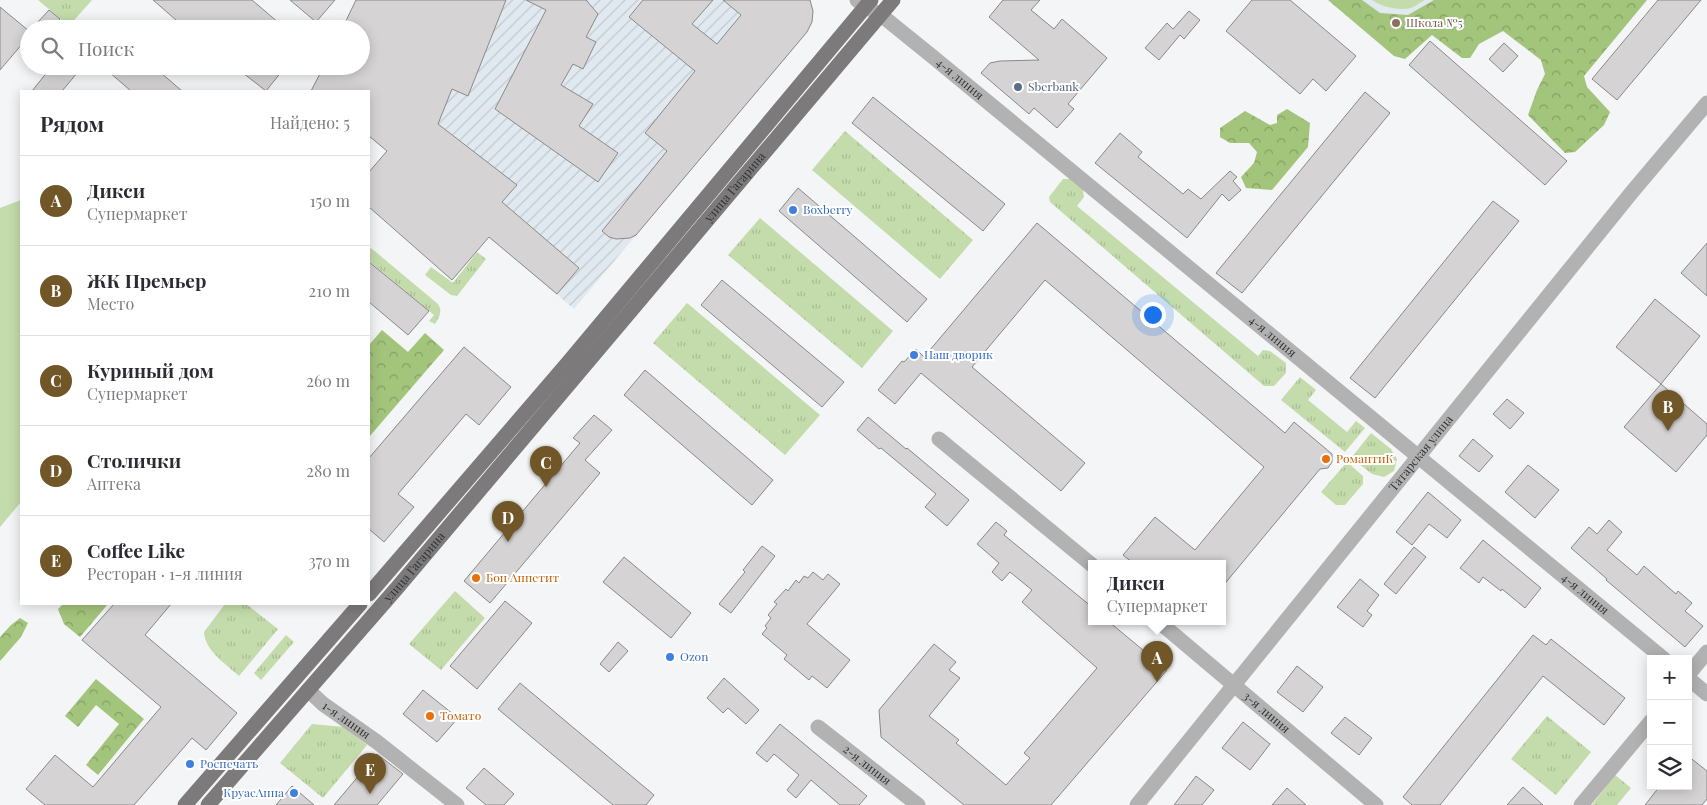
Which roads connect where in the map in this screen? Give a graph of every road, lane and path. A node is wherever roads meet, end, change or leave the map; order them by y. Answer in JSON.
{"nodes":[{"id":1,"x":893,"y":0,"type":"edge"},
{"id":2,"x":871,"y":4,"type":"edge"},
{"id":3,"x":1707,"y":103,"type":"edge"},
{"id":4,"x":573,"y":368,"type":"junction"},
{"id":5,"x":939,"y":440,"type":"dead end"},
{"id":6,"x":1420,"y":456,"type":"junction"},
{"id":7,"x":1088,"y":562,"type":"edge"},
{"id":8,"x":370,"y":593,"type":"edge"},
{"id":9,"x":359,"y":605,"type":"edge"},
{"id":10,"x":1163,"y":625,"type":"edge"},
{"id":11,"x":1707,"y":652,"type":"edge"},
{"id":12,"x":1659,"y":655,"type":"edge"},
{"id":13,"x":1692,"y":672,"type":"edge"},
{"id":14,"x":1692,"y":681,"type":"edge"},
{"id":15,"x":1235,"y":685,"type":"junction"},
{"id":16,"x":308,"y":690,"type":"junction"},
{"id":17,"x":1707,"y":694,"type":"edge"},
{"id":18,"x":1647,"y":726,"type":"edge"},
{"id":19,"x":818,"y":727,"type":"dead end"},
{"id":20,"x":185,"y":805,"type":"edge"},
{"id":21,"x":208,"y":805,"type":"edge"},
{"id":22,"x":457,"y":805,"type":"edge"},
{"id":23,"x":918,"y":805,"type":"edge"},
{"id":24,"x":1137,"y":805,"type":"edge"},
{"id":25,"x":1376,"y":805,"type":"edge"},
{"id":26,"x":1580,"y":805,"type":"edge"}],
"edges":[{"from":1,"to":2,"type":"main road","name":"улица Гагарина"},
{"from":2,"to":4,"type":"main road","name":"улица Гагарина"},
{"from":2,"to":6,"type":"street","name":"4-я линия"},
{"from":3,"to":6,"type":"street","name":"Татарская улица"},
{"from":4,"to":8,"type":"main road","name":"улица Гагарина"},
{"from":4,"to":16,"type":"main road","name":"улица Гагарина"},
{"from":5,"to":7,"type":"street"},
{"from":6,"to":12,"type":"street","name":"4-я линия"},
{"from":6,"to":15,"type":"street","name":"Татарская улица"},
{"from":9,"to":20,"type":"main road"},
{"from":10,"to":15,"type":"street","name":"3-я линия"},
{"from":11,"to":13,"type":"street"},
{"from":14,"to":17,"type":"street"},
{"from":15,"to":24,"type":"street","name":"Татарская улица"},
{"from":15,"to":25,"type":"street","name":"3-я линия"},
{"from":16,"to":21,"type":"main road","name":"улица Гагарина"},
{"from":16,"to":22,"type":"street","name":"1-я линия"},
{"from":18,"to":26,"type":"street"},
{"from":19,"to":23,"type":"street","name":"2-я линия"}]}
